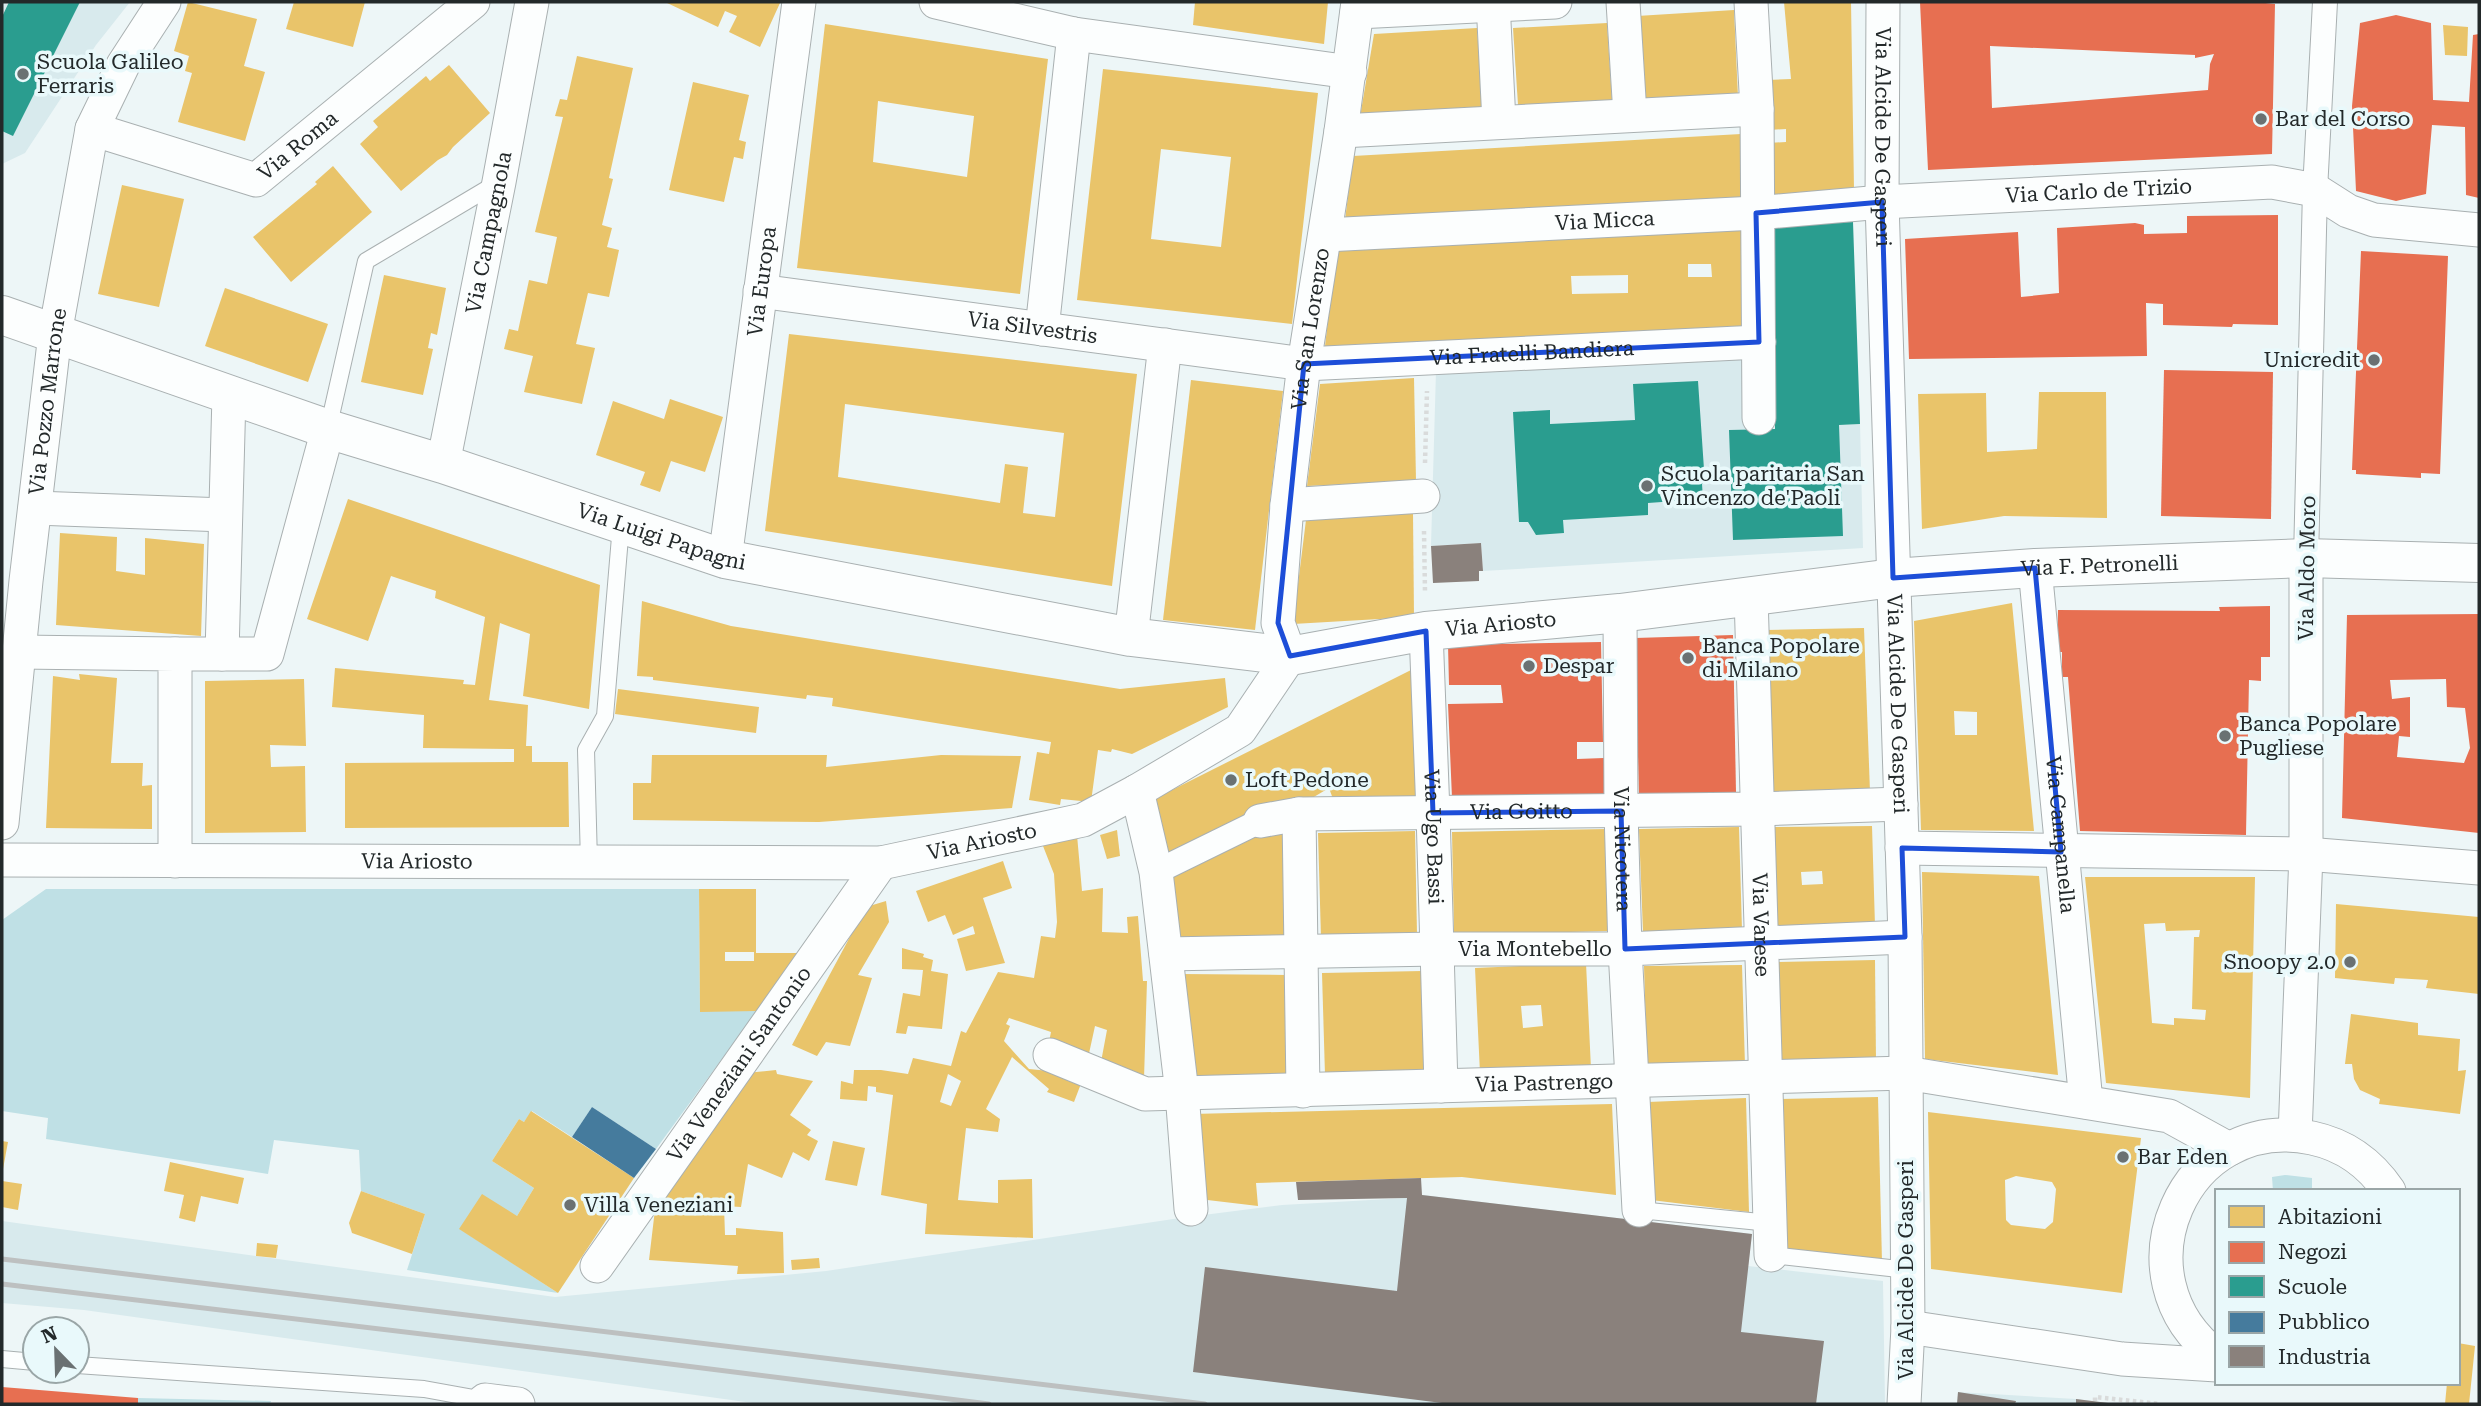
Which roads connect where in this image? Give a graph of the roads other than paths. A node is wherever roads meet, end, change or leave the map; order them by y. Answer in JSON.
{"nodes":[{"id":1,"x":164,"y":2,"type":"edge"},
{"id":2,"x":472,"y":2,"type":"edge"},
{"id":3,"x":532,"y":2,"type":"edge"},
{"id":4,"x":799,"y":2,"type":"edge"},
{"id":5,"x":936,"y":2,"type":"edge"},
{"id":6,"x":1555,"y":2,"type":"edge"},
{"id":7,"x":1623,"y":2,"type":"edge"},
{"id":8,"x":1751,"y":2,"type":"edge"},
{"id":9,"x":1883,"y":2,"type":"edge"},
{"id":10,"x":2325,"y":2,"type":"edge"},
{"id":11,"x":1493,"y":4,"type":"edge"},
{"id":12,"x":1357,"y":7,"type":"edge"},
{"id":13,"x":1074,"y":34,"type":"junction"},
{"id":14,"x":1350,"y":72,"type":"junction"},
{"id":15,"x":1756,"y":109,"type":"junction"},
{"id":16,"x":1630,"y":116,"type":"junction"},
{"id":17,"x":1499,"y":122,"type":"junction"},
{"id":18,"x":92,"y":129,"type":"junction"},
{"id":19,"x":1341,"y":131,"type":"junction"},
{"id":20,"x":499,"y":182,"type":"junction"},
{"id":21,"x":2315,"y":190,"type":"junction"},
{"id":22,"x":1882,"y":202,"type":"junction"},
{"id":23,"x":1756,"y":213,"type":"junction"},
{"id":24,"x":2479,"y":230,"type":"edge"},
{"id":25,"x":1325,"y":235,"type":"junction"},
{"id":26,"x":760,"y":290,"type":"junction"},
{"id":27,"x":2,"y":315,"type":"edge"},
{"id":28,"x":1042,"y":329,"type":"junction"},
{"id":29,"x":55,"y":334,"type":"junction"},
{"id":30,"x":1759,"y":342,"type":"junction"},
{"id":31,"x":1165,"y":345,"type":"junction"},
{"id":32,"x":1304,"y":364,"type":"junction"},
{"id":33,"x":229,"y":395,"type":"junction"},
{"id":34,"x":1759,"y":418,"type":"dead end"},
{"id":35,"x":328,"y":429,"type":"junction"},
{"id":36,"x":443,"y":464,"type":"junction"},
{"id":37,"x":1423,"y":496,"type":"dead end"},
{"id":38,"x":1287,"y":505,"type":"junction"},
{"id":39,"x":35,"y":508,"type":"junction"},
{"id":40,"x":225,"y":515,"type":"junction"},
{"id":41,"x":621,"y":525,"type":"junction"},
{"id":42,"x":2306,"y":558,"type":"junction"},
{"id":43,"x":724,"y":559,"type":"junction"},
{"id":44,"x":2479,"y":563,"type":"edge"},
{"id":45,"x":2035,"y":568,"type":"junction"},
{"id":46,"x":1894,"y":578,"type":"junction"},
{"id":47,"x":1751,"y":596,"type":"junction"},
{"id":48,"x":1620,"y":613,"type":"junction"},
{"id":49,"x":1426,"y":631,"type":"junction"},
{"id":50,"x":1131,"y":637,"type":"junction"},
{"id":51,"x":19,"y":652,"type":"junction"},
{"id":52,"x":175,"y":654,"type":"junction"},
{"id":53,"x":222,"y":654,"type":"junction"},
{"id":54,"x":1290,"y":656,"type":"junction"},
{"id":55,"x":1138,"y":791,"type":"junction"},
{"id":56,"x":1901,"y":804,"type":"junction"},
{"id":57,"x":1758,"y":808,"type":"junction"},
{"id":58,"x":1621,"y":811,"type":"junction"},
{"id":59,"x":1433,"y":813,"type":"junction"},
{"id":60,"x":1299,"y":814,"type":"junction"},
{"id":61,"x":1260,"y":821,"type":"joint"},
{"id":62,"x":2,"y":822,"type":"edge"},
{"id":63,"x":1902,"y":849,"type":"junction"},
{"id":64,"x":2061,"y":852,"type":"junction"},
{"id":65,"x":2306,"y":854,"type":"junction"},
{"id":66,"x":2,"y":860,"type":"edge"},
{"id":67,"x":175,"y":860,"type":"junction"},
{"id":68,"x":589,"y":862,"type":"junction"},
{"id":69,"x":881,"y":863,"type":"junction"},
{"id":70,"x":2479,"y":868,"type":"edge"},
{"id":71,"x":1156,"y":872,"type":"junction"},
{"id":72,"x":1905,"y":937,"type":"junction"},
{"id":73,"x":1763,"y":944,"type":"junction"},
{"id":74,"x":1437,"y":949,"type":"junction"},
{"id":75,"x":1625,"y":949,"type":"junction"},
{"id":76,"x":1300,"y":951,"type":"junction"},
{"id":77,"x":1166,"y":954,"type":"junction"},
{"id":78,"x":1050,"y":1055,"type":"dead end"},
{"id":79,"x":1906,"y":1073,"type":"junction"},
{"id":80,"x":1765,"y":1076,"type":"junction"},
{"id":81,"x":1633,"y":1079,"type":"junction"},
{"id":82,"x":1441,"y":1086,"type":"junction"},
{"id":83,"x":1303,"y":1091,"type":"junction"},
{"id":84,"x":1182,"y":1093,"type":"junction"},
{"id":85,"x":2087,"y":1102,"type":"junction"},
{"id":86,"x":2295,"y":1135,"type":"junction"},
{"id":87,"x":2229,"y":1149,"type":"junction"},
{"id":88,"x":2388,"y":1189,"type":"edge"},
{"id":89,"x":1191,"y":1209,"type":"dead end"},
{"id":90,"x":1639,"y":1210,"type":"joint"},
{"id":91,"x":1770,"y":1223,"type":"junction"},
{"id":92,"x":1771,"y":1255,"type":"joint"},
{"id":93,"x":597,"y":1266,"type":"dead end"},
{"id":94,"x":1908,"y":1270,"type":"junction"},
{"id":95,"x":1908,"y":1327,"type":"junction"},
{"id":96,"x":2215,"y":1355,"type":"edge"},
{"id":97,"x":2,"y":1359,"type":"edge"},
{"id":98,"x":21,"y":1361,"type":"edge"},
{"id":99,"x":2215,"y":1365,"type":"edge"},
{"id":100,"x":91,"y":1366,"type":"edge"},
{"id":101,"x":484,"y":1402,"type":"edge"},
{"id":102,"x":518,"y":1404,"type":"edge"},
{"id":103,"x":1904,"y":1404,"type":"edge"}],
"edges":[{"from":1,"to":18,"type":"street","name":"Via Pozzo Marrone"},
{"from":2,"to":18,"type":"street","name":"Via Roma"},
{"from":3,"to":20,"type":"street","name":"Via Campagnola"},
{"from":4,"to":26,"type":"street","name":"Via Europa"},
{"from":5,"to":13,"type":"street"},
{"from":6,"to":11,"type":"street"},
{"from":7,"to":16,"type":"street"},
{"from":8,"to":15,"type":"street"},
{"from":9,"to":22,"type":"street","name":"Via Alcide De Gasperi"},
{"from":10,"to":21,"type":"street","name":"Via Aldo Moro"},
{"from":11,"to":12,"type":"street"},
{"from":11,"to":17,"type":"street"},
{"from":12,"to":14,"type":"street","name":"Via San Lorenzo"},
{"from":13,"to":14,"type":"street"},
{"from":13,"to":28,"type":"street"},
{"from":14,"to":19,"type":"street","name":"Via San Lorenzo"},
{"from":15,"to":16,"type":"street"},
{"from":15,"to":23,"type":"street"},
{"from":16,"to":17,"type":"street"},
{"from":17,"to":19,"type":"street"},
{"from":18,"to":29,"type":"street","name":"Via Pozzo Marrone"},
{"from":19,"to":25,"type":"street","name":"Via San Lorenzo"},
{"from":20,"to":35,"type":"lane"},
{"from":20,"to":36,"type":"street","name":"Via Campagnola"},
{"from":21,"to":22,"type":"street","name":"Via Carlo de Trizio"},
{"from":21,"to":24,"type":"street"},
{"from":21,"to":42,"type":"street","name":"Via Aldo Moro"},
{"from":22,"to":23,"type":"street","name":"Via Micca"},
{"from":22,"to":46,"type":"street","name":"Via Alcide De Gasperi"},
{"from":23,"to":25,"type":"street","name":"Via Micca"},
{"from":23,"to":30,"type":"street"},
{"from":25,"to":32,"type":"street","name":"Via San Lorenzo"},
{"from":26,"to":28,"type":"street","name":"Via Silvestris"},
{"from":26,"to":43,"type":"street","name":"Via Europa"},
{"from":27,"to":29,"type":"street","name":"Via Luigi Papagni"},
{"from":28,"to":31,"type":"street","name":"Via Silvestris"},
{"from":29,"to":33,"type":"street","name":"Via Luigi Papagni"},
{"from":29,"to":39,"type":"street","name":"Via Pozzo Marrone"},
{"from":30,"to":32,"type":"street","name":"Via Fratelli Bandiera"},
{"from":30,"to":34,"type":"street"},
{"from":31,"to":32,"type":"street","name":"Via Silvestris"},
{"from":31,"to":50,"type":"street"},
{"from":32,"to":38,"type":"street","name":"Via San Lorenzo"},
{"from":33,"to":35,"type":"street","name":"Via Luigi Papagni"},
{"from":33,"to":40,"type":"street"},
{"from":35,"to":36,"type":"street","name":"Via Luigi Papagni"},
{"from":35,"to":53,"type":"street"},
{"from":36,"to":41,"type":"street","name":"Via Luigi Papagni"},
{"from":37,"to":38,"type":"street"},
{"from":38,"to":54,"type":"street","name":"Via San Lorenzo"},
{"from":39,"to":40,"type":"street"},
{"from":39,"to":51,"type":"street","name":"Via Pozzo Marrone"},
{"from":40,"to":53,"type":"street"},
{"from":41,"to":43,"type":"street","name":"Via Luigi Papagni"},
{"from":41,"to":68,"type":"lane"},
{"from":42,"to":44,"type":"street","name":"Via F. Petronelli"},
{"from":42,"to":45,"type":"street","name":"Via F. Petronelli"},
{"from":42,"to":65,"type":"street","name":"Via Aldo Moro"},
{"from":43,"to":50,"type":"street","name":"Via Luigi Papagni"},
{"from":45,"to":46,"type":"street","name":"Via F. Petronelli"},
{"from":45,"to":64,"type":"street","name":"Via Campanella"},
{"from":46,"to":47,"type":"street","name":"Via Ariosto"},
{"from":46,"to":56,"type":"street","name":"Via Alcide De Gasperi"},
{"from":47,"to":48,"type":"street","name":"Via Ariosto"},
{"from":47,"to":57,"type":"street","name":"Via Varese"},
{"from":48,"to":49,"type":"street","name":"Via Ariosto"},
{"from":48,"to":58,"type":"street","name":"Via Nicotera"},
{"from":49,"to":54,"type":"street","name":"Via Ariosto"},
{"from":49,"to":59,"type":"street","name":"Via Ugo Bassi"},
{"from":50,"to":54,"type":"street","name":"Via Luigi Papagni"},
{"from":51,"to":52,"type":"street"},
{"from":51,"to":62,"type":"street","name":"Via Pozzo Marrone"},
{"from":52,"to":53,"type":"street"},
{"from":52,"to":67,"type":"street"},
{"from":54,"to":55,"type":"street","name":"Via Ariosto"},
{"from":55,"to":69,"type":"street","name":"Via Ariosto"},
{"from":55,"to":71,"type":"street"},
{"from":56,"to":57,"type":"street","name":"Via Goitto"},
{"from":56,"to":63,"type":"street","name":"Via Alcide De Gasperi"},
{"from":57,"to":58,"type":"street","name":"Via Goitto"},
{"from":57,"to":73,"type":"street","name":"Via Varese"},
{"from":58,"to":59,"type":"street","name":"Via Goitto"},
{"from":58,"to":75,"type":"street","name":"Via Nicotera"},
{"from":59,"to":60,"type":"street","name":"Via Goitto"},
{"from":59,"to":74,"type":"street","name":"Via Ugo Bassi"},
{"from":60,"to":61,"type":"street","name":"Via Goitto"},
{"from":60,"to":76,"type":"street"},
{"from":61,"to":71,"type":"street","name":"Via Goitto"},
{"from":63,"to":64,"type":"street"},
{"from":63,"to":72,"type":"street","name":"Via Alcide De Gasperi"},
{"from":64,"to":65,"type":"street"},
{"from":64,"to":85,"type":"street","name":"Via Campanella"},
{"from":65,"to":70,"type":"street"},
{"from":65,"to":86,"type":"street","name":"Via Aldo Moro"},
{"from":66,"to":67,"type":"street","name":"Via Ariosto"},
{"from":67,"to":68,"type":"street","name":"Via Ariosto"},
{"from":68,"to":69,"type":"street","name":"Via Ariosto"},
{"from":69,"to":93,"type":"street","name":"Via Veneziani Santonio"},
{"from":71,"to":77,"type":"street"},
{"from":72,"to":73,"type":"street","name":"Via Montebello"},
{"from":72,"to":79,"type":"street","name":"Via Alcide De Gasperi"},
{"from":73,"to":75,"type":"street","name":"Via Montebello"},
{"from":73,"to":80,"type":"street","name":"Via Varese"},
{"from":74,"to":75,"type":"street","name":"Via Montebello"},
{"from":74,"to":76,"type":"street","name":"Via Montebello"},
{"from":74,"to":82,"type":"street","name":"Via Ugo Bassi"},
{"from":75,"to":81,"type":"street","name":"Via Nicotera"},
{"from":76,"to":77,"type":"street","name":"Via Montebello"},
{"from":76,"to":83,"type":"street"},
{"from":77,"to":84,"type":"street"},
{"from":78,"to":84,"type":"street","name":"Via Pastrengo"},
{"from":79,"to":80,"type":"street","name":"Via Pastrengo"},
{"from":79,"to":85,"type":"street","name":"Via Pastrengo"},
{"from":79,"to":94,"type":"street","name":"Via Alcide De Gasperi"},
{"from":80,"to":81,"type":"street","name":"Via Pastrengo"},
{"from":80,"to":91,"type":"street","name":"Via Varese"},
{"from":81,"to":82,"type":"street","name":"Via Pastrengo"},
{"from":81,"to":90,"type":"street","name":"Via Nicotera"},
{"from":82,"to":83,"type":"street","name":"Via Pastrengo"},
{"from":83,"to":84,"type":"street","name":"Via Pastrengo"},
{"from":84,"to":89,"type":"street"},
{"from":85,"to":87,"type":"street","name":"Via Pastrengo"},
{"from":86,"to":87,"type":"street"},
{"from":86,"to":88,"type":"street"},
{"from":87,"to":96,"type":"street"},
{"from":90,"to":91,"type":"lane"},
{"from":91,"to":92,"type":"street","name":"Via Varese"},
{"from":92,"to":94,"type":"lane"},
{"from":94,"to":95,"type":"street","name":"Via Alcide De Gasperi"},
{"from":95,"to":99,"type":"street"},
{"from":95,"to":103,"type":"street","name":"Via Alcide De Gasperi"},
{"from":97,"to":98,"type":"lane"},
{"from":100,"to":101,"type":"lane"},
{"from":101,"to":102,"type":"street"}]}
